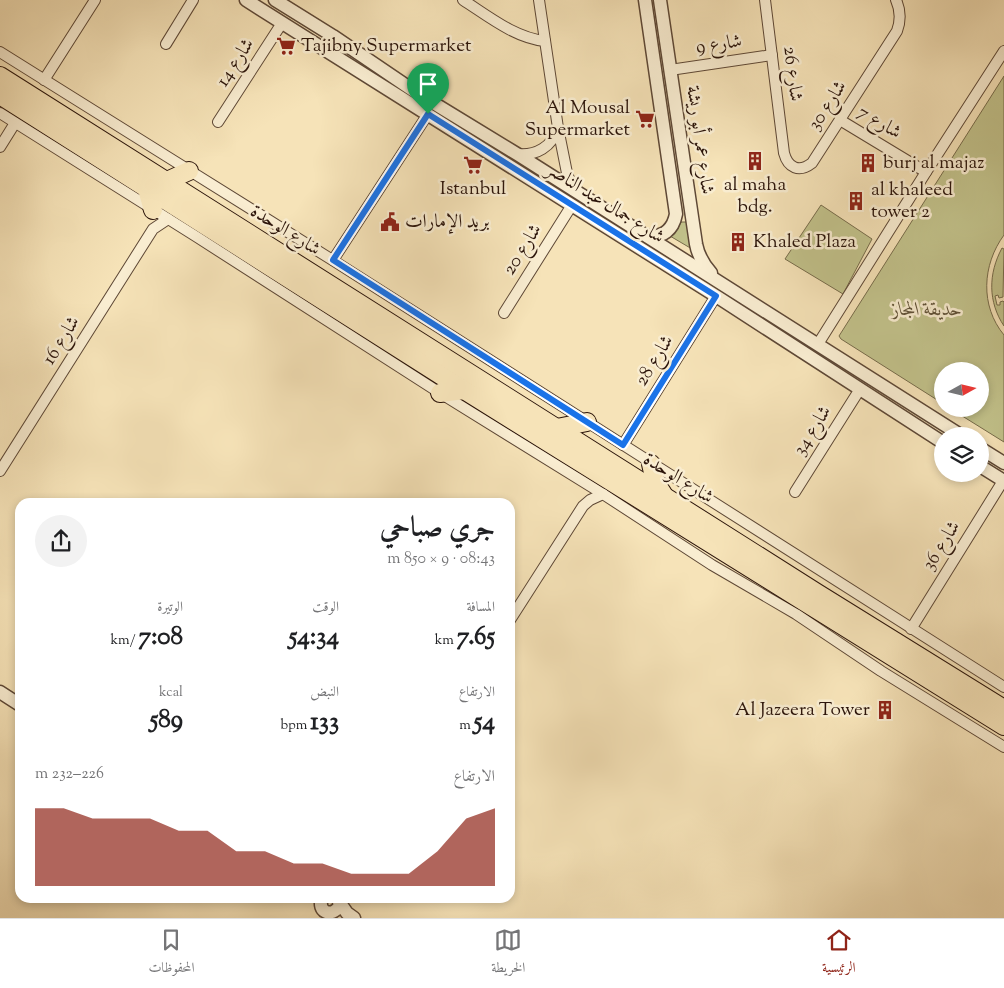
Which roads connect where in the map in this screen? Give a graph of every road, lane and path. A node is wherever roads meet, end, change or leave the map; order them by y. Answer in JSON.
{"nodes":[{"id":1,"x":95,"y":0,"type":"edge"},
{"id":2,"x":193,"y":0,"type":"edge"},
{"id":3,"x":246,"y":0,"type":"edge"},
{"id":4,"x":275,"y":0,"type":"edge"},
{"id":5,"x":463,"y":0,"type":"edge"},
{"id":6,"x":539,"y":0,"type":"edge"},
{"id":7,"x":645,"y":0,"type":"edge"},
{"id":8,"x":660,"y":0,"type":"edge"},
{"id":9,"x":765,"y":0,"type":"edge"},
{"id":10,"x":896,"y":0,"type":"edge"},
{"id":11,"x":282,"y":23,"type":"junction"},
{"id":12,"x":297,"y":32,"type":"junction"},
{"id":13,"x":333,"y":36,"type":"junction"},
{"id":14,"x":545,"y":41,"type":"junction"},
{"id":15,"x":166,"y":44,"type":"dead end"},
{"id":16,"x":1004,"y":50,"type":"edge"},
{"id":17,"x":0,"y":52,"type":"edge"},
{"id":18,"x":772,"y":55,"type":"junction"},
{"id":19,"x":670,"y":70,"type":"junction"},
{"id":20,"x":0,"y":76,"type":"edge"},
{"id":21,"x":44,"y":80,"type":"junction"},
{"id":22,"x":374,"y":82,"type":"junction"},
{"id":23,"x":658,"y":91,"type":"junction"},
{"id":24,"x":418,"y":93,"type":"junction"},
{"id":25,"x":0,"y":95,"type":"edge"},
{"id":26,"x":0,"y":113,"type":"edge"},
{"id":27,"x":428,"y":114,"type":"junction"},
{"id":28,"x":840,"y":120,"type":"junction"},
{"id":29,"x":218,"y":122,"type":"dead end"},
{"id":30,"x":15,"y":123,"type":"junction"},
{"id":31,"x":558,"y":128,"type":"junction"},
{"id":32,"x":680,"y":139,"type":"junction"},
{"id":33,"x":0,"y":147,"type":"edge"},
{"id":34,"x":784,"y":153,"type":"joint"},
{"id":35,"x":517,"y":154,"type":"junction"},
{"id":36,"x":189,"y":171,"type":"junction"},
{"id":37,"x":926,"y":172,"type":"junction"},
{"id":38,"x":167,"y":181,"type":"junction"},
{"id":39,"x":147,"y":189,"type":"junction"},
{"id":40,"x":573,"y":190,"type":"junction"},
{"id":41,"x":572,"y":205,"type":"junction"},
{"id":42,"x":161,"y":214,"type":"junction"},
{"id":43,"x":153,"y":229,"type":"junction"},
{"id":44,"x":646,"y":236,"type":"junction"},
{"id":45,"x":333,"y":260,"type":"junction"},
{"id":46,"x":716,"y":279,"type":"junction"},
{"id":47,"x":716,"y":296,"type":"junction"},
{"id":48,"x":504,"y":313,"type":"dead end"},
{"id":49,"x":818,"y":344,"type":"junction"},
{"id":50,"x":860,"y":389,"type":"junction"},
{"id":51,"x":464,"y":390,"type":"junction"},
{"id":52,"x":440,"y":393,"type":"junction"},
{"id":53,"x":898,"y":395,"type":"junction"},
{"id":54,"x":586,"y":422,"type":"junction"},
{"id":55,"x":948,"y":427,"type":"edge"},
{"id":56,"x":557,"y":428,"type":"junction"},
{"id":57,"x":934,"y":434,"type":"edge"},
{"id":58,"x":623,"y":445,"type":"junction"},
{"id":59,"x":989,"y":454,"type":"edge"},
{"id":60,"x":580,"y":462,"type":"junction"},
{"id":61,"x":1004,"y":463,"type":"edge"},
{"id":62,"x":651,"y":464,"type":"junction"},
{"id":63,"x":0,"y":471,"type":"edge"},
{"id":64,"x":989,"y":472,"type":"edge"},
{"id":65,"x":1004,"y":481,"type":"edge"},
{"id":66,"x":584,"y":482,"type":"junction"},
{"id":67,"x":795,"y":492,"type":"dead end"},
{"id":68,"x":603,"y":494,"type":"junction"},
{"id":69,"x":665,"y":496,"type":"junction"},
{"id":70,"x":583,"y":506,"type":"junction"},
{"id":71,"x":731,"y":557,"type":"junction"},
{"id":72,"x":736,"y":579,"type":"junction"},
{"id":73,"x":515,"y":612,"type":"edge"},
{"id":74,"x":911,"y":629,"type":"junction"},
{"id":75,"x":1004,"y":687,"type":"edge"},
{"id":76,"x":0,"y":692,"type":"edge"},
{"id":77,"x":15,"y":701,"type":"edge"},
{"id":78,"x":1004,"y":709,"type":"edge"},
{"id":79,"x":1004,"y":726,"type":"edge"},
{"id":80,"x":1004,"y":748,"type":"edge"},
{"id":81,"x":327,"y":907,"type":"edge"},
{"id":82,"x":352,"y":916,"type":"edge"}],
"edges":[{"from":1,"to":21,"type":"street"},
{"from":2,"to":15,"type":"street"},
{"from":3,"to":11,"type":"street","name":"شارع جمال عبد الناصر"},
{"from":4,"to":13,"type":"street","name":"شارع جمال عبد الناصر"},
{"from":5,"to":14,"type":"street"},
{"from":6,"to":14,"type":"street"},
{"from":7,"to":23,"type":"street","name":"شارع عمر أبو ريشة"},
{"from":8,"to":19,"type":"street","name":"شارع عمر أبو ريشة"},
{"from":9,"to":18,"type":"street","name":"شارع 26"},
{"from":10,"to":28,"type":"street","name":"شارع 30"},
{"from":11,"to":12,"type":"street","name":"شارع جمال عبد الناصر"},
{"from":11,"to":29,"type":"street","name":"شارع 14"},
{"from":12,"to":13,"type":"street"},
{"from":12,"to":22,"type":"street","name":"شارع جمال عبد الناصر"},
{"from":13,"to":24,"type":"street","name":"شارع جمال عبد الناصر"},
{"from":14,"to":31,"type":"street"},
{"from":16,"to":37,"type":"street"},
{"from":17,"to":21,"type":"street"},
{"from":18,"to":19,"type":"street","name":"شارع 9"},
{"from":18,"to":34,"type":"street","name":"شارع 26"},
{"from":19,"to":32,"type":"street","name":"شارع عمر أبو ريشة"},
{"from":20,"to":38,"type":"highway","name":"شارع الوحدة"},
{"from":21,"to":36,"type":"street"},
{"from":22,"to":24,"type":"street"},
{"from":22,"to":27,"type":"street","name":"شارع جمال عبد الناصر"},
{"from":23,"to":32,"type":"street"},
{"from":23,"to":44,"type":"street","name":"شارع عمر أبو ريشة"},
{"from":24,"to":35,"type":"street","name":"شارع جمال عبد الناصر"},
{"from":25,"to":39,"type":"highway","name":"شارع الوحدة"},
{"from":26,"to":30,"type":"street"},
{"from":27,"to":41,"type":"street","name":"شارع جمال عبد الناصر"},
{"from":27,"to":45,"type":"street"},
{"from":28,"to":34,"type":"street","name":"شارع 30"},
{"from":28,"to":37,"type":"street","name":"شارع 7"},
{"from":30,"to":33,"type":"street"},
{"from":30,"to":42,"type":"street"},
{"from":31,"to":35,"type":"street"},
{"from":31,"to":40,"type":"street"},
{"from":32,"to":46,"type":"street","name":"شارع عمر أبو ريشة"},
{"from":35,"to":40,"type":"street","name":"شارع جمال عبد الناصر"},
{"from":36,"to":38,"type":"highway"},
{"from":36,"to":45,"type":"street"},
{"from":37,"to":49,"type":"street"},
{"from":38,"to":56,"type":"highway","name":"شارع الوحدة"},
{"from":39,"to":42,"type":"highway"},
{"from":39,"to":51,"type":"highway","name":"شارع الوحدة"},
{"from":40,"to":44,"type":"street","name":"شارع جمال عبد الناصر"},
{"from":41,"to":47,"type":"street","name":"شارع جمال عبد الناصر"},
{"from":41,"to":48,"type":"street","name":"شارع 20"},
{"from":42,"to":43,"type":"street"},
{"from":42,"to":43,"type":"street","name":"شارع 16"},
{"from":42,"to":52,"type":"street"},
{"from":43,"to":63,"type":"street","name":"شارع 16"},
{"from":44,"to":46,"type":"street","name":"شارع جمال عبد الناصر"},
{"from":45,"to":54,"type":"street"},
{"from":46,"to":49,"type":"street","name":"شارع جمال عبد الناصر"},
{"from":47,"to":50,"type":"street","name":"شارع جمال عبد الناصر"},
{"from":47,"to":58,"type":"street","name":"شارع 28"},
{"from":49,"to":53,"type":"street","name":"شارع جمال عبد الناصر"},
{"from":50,"to":53,"type":"street"},
{"from":50,"to":57,"type":"street","name":"شارع جمال عبد الناصر"},
{"from":50,"to":67,"type":"street","name":"شارع 34"},
{"from":51,"to":52,"type":"highway"},
{"from":51,"to":60,"type":"highway","name":"شارع الوحدة"},
{"from":52,"to":66,"type":"street"},
{"from":53,"to":55,"type":"street","name":"شارع جمال عبد الناصر"},
{"from":54,"to":56,"type":"highway"},
{"from":54,"to":58,"type":"street"},
{"from":56,"to":69,"type":"highway","name":"شارع الوحدة"},
{"from":58,"to":62,"type":"street"},
{"from":59,"to":61,"type":"street"},
{"from":60,"to":66,"type":"highway"},
{"from":60,"to":71,"type":"highway","name":"شارع الوحدة"},
{"from":62,"to":69,"type":"highway"},
{"from":62,"to":74,"type":"street"},
{"from":64,"to":65,"type":"street"},
{"from":65,"to":74,"type":"street","name":"شارع 36"},
{"from":66,"to":68,"type":"street"},
{"from":66,"to":70,"type":"street"},
{"from":68,"to":70,"type":"street"},
{"from":68,"to":72,"type":"street"},
{"from":69,"to":78,"type":"highway","name":"شارع الوحدة"},
{"from":70,"to":73,"type":"street"},
{"from":71,"to":72,"type":"highway"},
{"from":71,"to":79,"type":"highway","name":"شارع الوحدة"},
{"from":72,"to":80,"type":"street"},
{"from":74,"to":75,"type":"street"},
{"from":76,"to":77,"type":"street"},
{"from":81,"to":82,"type":"street"}]}
